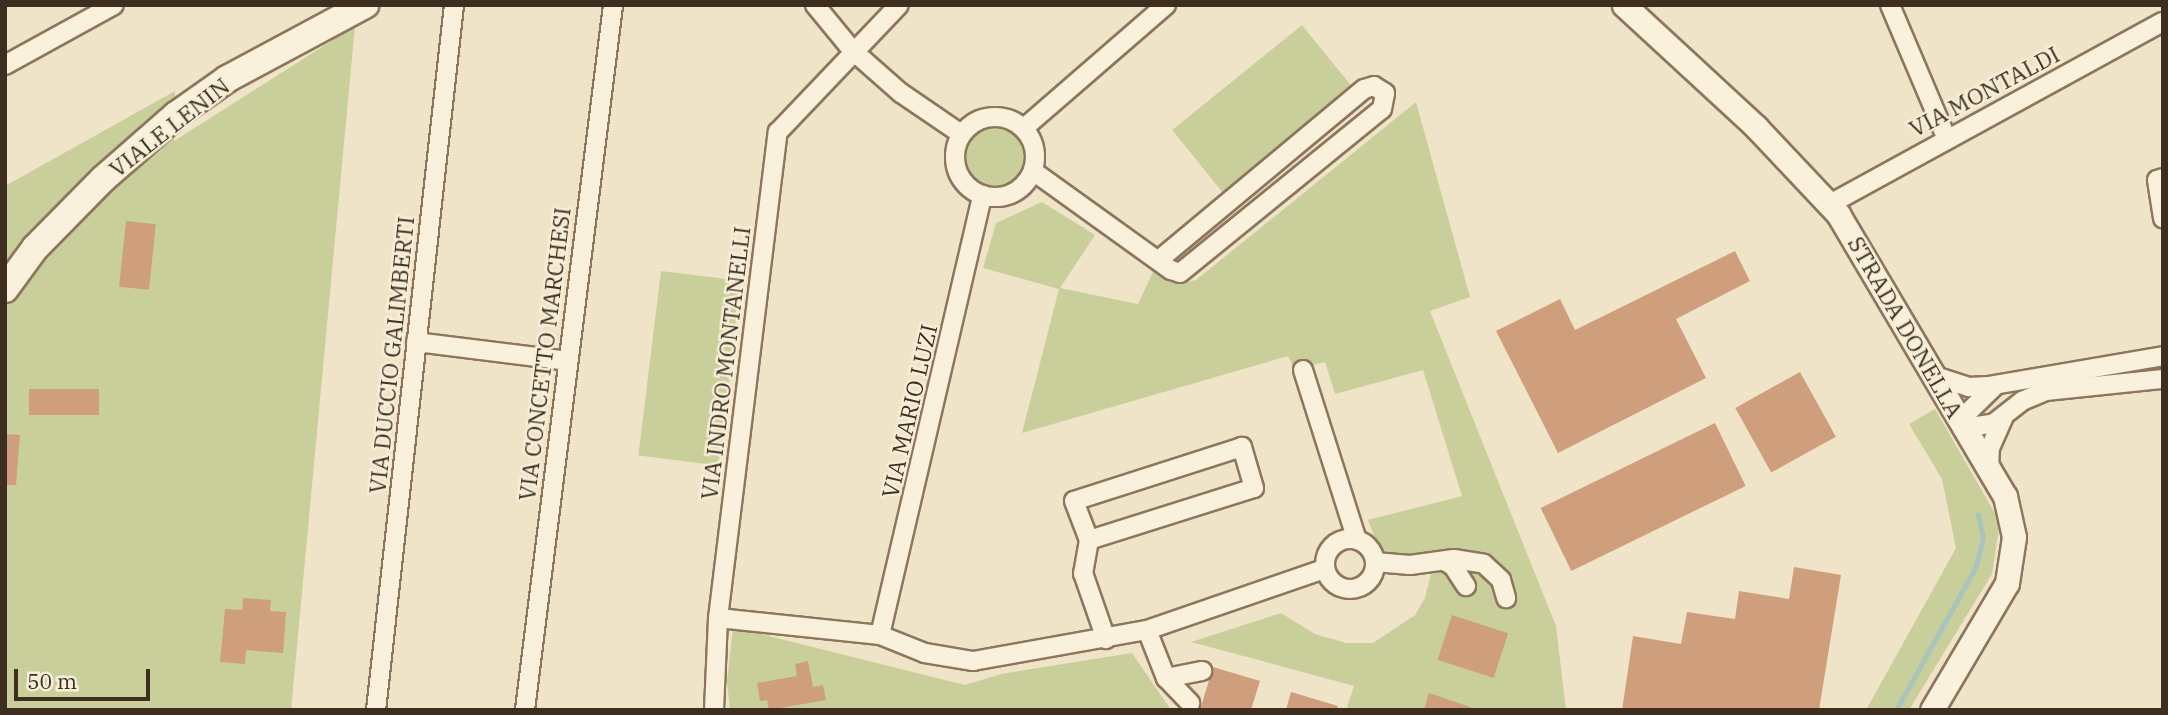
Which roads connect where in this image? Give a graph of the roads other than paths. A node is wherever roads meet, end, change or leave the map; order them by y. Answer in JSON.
{"nodes":[{"id":1,"x":114,"y":5,"type":"edge"},
{"id":2,"x":365,"y":5,"type":"edge"},
{"id":3,"x":454,"y":5,"type":"edge"},
{"id":4,"x":613,"y":5,"type":"edge"},
{"id":5,"x":814,"y":5,"type":"edge"},
{"id":6,"x":899,"y":5,"type":"edge"},
{"id":7,"x":1166,"y":5,"type":"edge"},
{"id":8,"x":1624,"y":5,"type":"edge"},
{"id":9,"x":1890,"y":5,"type":"edge"},
{"id":10,"x":1149,"y":11,"type":"edge"},
{"id":11,"x":2163,"y":22,"type":"edge"},
{"id":12,"x":852,"y":50,"type":"junction"},
{"id":13,"x":5,"y":65,"type":"edge"},
{"id":14,"x":1024,"y":128,"type":"junction"},
{"id":15,"x":961,"y":134,"type":"junction"},
{"id":16,"x":1947,"y":139,"type":"junction"},
{"id":17,"x":1033,"y":171,"type":"junction"},
{"id":18,"x":2163,"y":178,"type":"edge"},
{"id":19,"x":982,"y":195,"type":"junction"},
{"id":20,"x":1830,"y":204,"type":"junction"},
{"id":21,"x":2163,"y":219,"type":"edge"},
{"id":22,"x":1159,"y":260,"type":"junction"},
{"id":23,"x":5,"y":289,"type":"edge"},
{"id":24,"x":416,"y":342,"type":"junction"},
{"id":25,"x":2163,"y":356,"type":"edge"},
{"id":26,"x":568,"y":361,"type":"junction"},
{"id":27,"x":1303,"y":370,"type":"dead end"},
{"id":28,"x":1935,"y":376,"type":"junction"},
{"id":29,"x":2163,"y":379,"type":"edge"},
{"id":30,"x":1996,"y":385,"type":"junction"},
{"id":31,"x":2004,"y":417,"type":"junction"},
{"id":32,"x":1962,"y":424,"type":"junction"},
{"id":33,"x":1989,"y":471,"type":"junction"},
{"id":34,"x":1089,"y":540,"type":"junction"},
{"id":35,"x":1357,"y":540,"type":"junction"},
{"id":36,"x":1444,"y":561,"type":"junction"},
{"id":37,"x":1375,"y":562,"type":"junction"},
{"id":38,"x":1324,"y":569,"type":"junction"},
{"id":39,"x":1466,"y":586,"type":"dead end"},
{"id":40,"x":1506,"y":598,"type":"dead end"},
{"id":41,"x":718,"y":618,"type":"junction"},
{"id":42,"x":1147,"y":630,"type":"junction"},
{"id":43,"x":880,"y":635,"type":"junction"},
{"id":44,"x":1106,"y":639,"type":"junction"},
{"id":45,"x":1202,"y":671,"type":"dead end"},
{"id":46,"x":1166,"y":678,"type":"junction"},
{"id":47,"x":1190,"y":703,"type":"dead end"},
{"id":48,"x":376,"y":710,"type":"edge"},
{"id":49,"x":525,"y":710,"type":"edge"},
{"id":50,"x":713,"y":710,"type":"edge"},
{"id":51,"x":1932,"y":710,"type":"edge"}],
"edges":[{"from":1,"to":13,"type":"street"},
{"from":2,"to":23,"type":"main road","name":"VIALE LENIN"},
{"from":3,"to":24,"type":"street","name":"VIA DUCCIO GALIMBERTI"},
{"from":4,"to":26,"type":"street","name":"VIA CONCETTO MARCHESI"},
{"from":5,"to":12,"type":"street"},
{"from":6,"to":12,"type":"street","name":"VIA INDRO MONTANELLI"},
{"from":7,"to":10,"type":"street"},
{"from":8,"to":20,"type":"street","name":"STRADA DONELLA"},
{"from":9,"to":16,"type":"street"},
{"from":10,"to":14,"type":"street"},
{"from":11,"to":16,"type":"street","name":"VIA MONTALDI"},
{"from":12,"to":15,"type":"street"},
{"from":12,"to":41,"type":"street","name":"VIA INDRO MONTANELLI"},
{"from":14,"to":15,"type":"street"},
{"from":14,"to":17,"type":"street"},
{"from":15,"to":19,"type":"street"},
{"from":16,"to":20,"type":"street","name":"VIA MONTALDI"},
{"from":17,"to":19,"type":"street"},
{"from":17,"to":22,"type":"street"},
{"from":18,"to":21,"type":"street"},
{"from":19,"to":43,"type":"street","name":"VIA MARIO LUZI"},
{"from":20,"to":28,"type":"street","name":"STRADA DONELLA"},
{"from":22,"to":22,"type":"street"},
{"from":24,"to":26,"type":"street"},
{"from":24,"to":48,"type":"street","name":"VIA DUCCIO GALIMBERTI"},
{"from":25,"to":30,"type":"street"},
{"from":26,"to":49,"type":"street","name":"VIA CONCETTO MARCHESI"},
{"from":27,"to":35,"type":"street"},
{"from":28,"to":30,"type":"street"},
{"from":28,"to":32,"type":"street","name":"STRADA DONELLA"},
{"from":29,"to":31,"type":"street"},
{"from":30,"to":32,"type":"street"},
{"from":31,"to":32,"type":"street"},
{"from":31,"to":33,"type":"street"},
{"from":32,"to":33,"type":"street","name":"STRADA DONELLA"},
{"from":33,"to":51,"type":"street","name":"STRADA DONELLA"},
{"from":34,"to":34,"type":"street"},
{"from":34,"to":44,"type":"street"},
{"from":35,"to":37,"type":"street"},
{"from":35,"to":38,"type":"street"},
{"from":36,"to":37,"type":"street"},
{"from":36,"to":39,"type":"street"},
{"from":36,"to":40,"type":"street"},
{"from":37,"to":38,"type":"street"},
{"from":38,"to":42,"type":"street"},
{"from":41,"to":43,"type":"street"},
{"from":41,"to":50,"type":"street","name":"VIA INDRO MONTANELLI"},
{"from":42,"to":44,"type":"street"},
{"from":42,"to":46,"type":"street"},
{"from":43,"to":44,"type":"street"},
{"from":45,"to":46,"type":"street"},
{"from":46,"to":47,"type":"street"}]}
